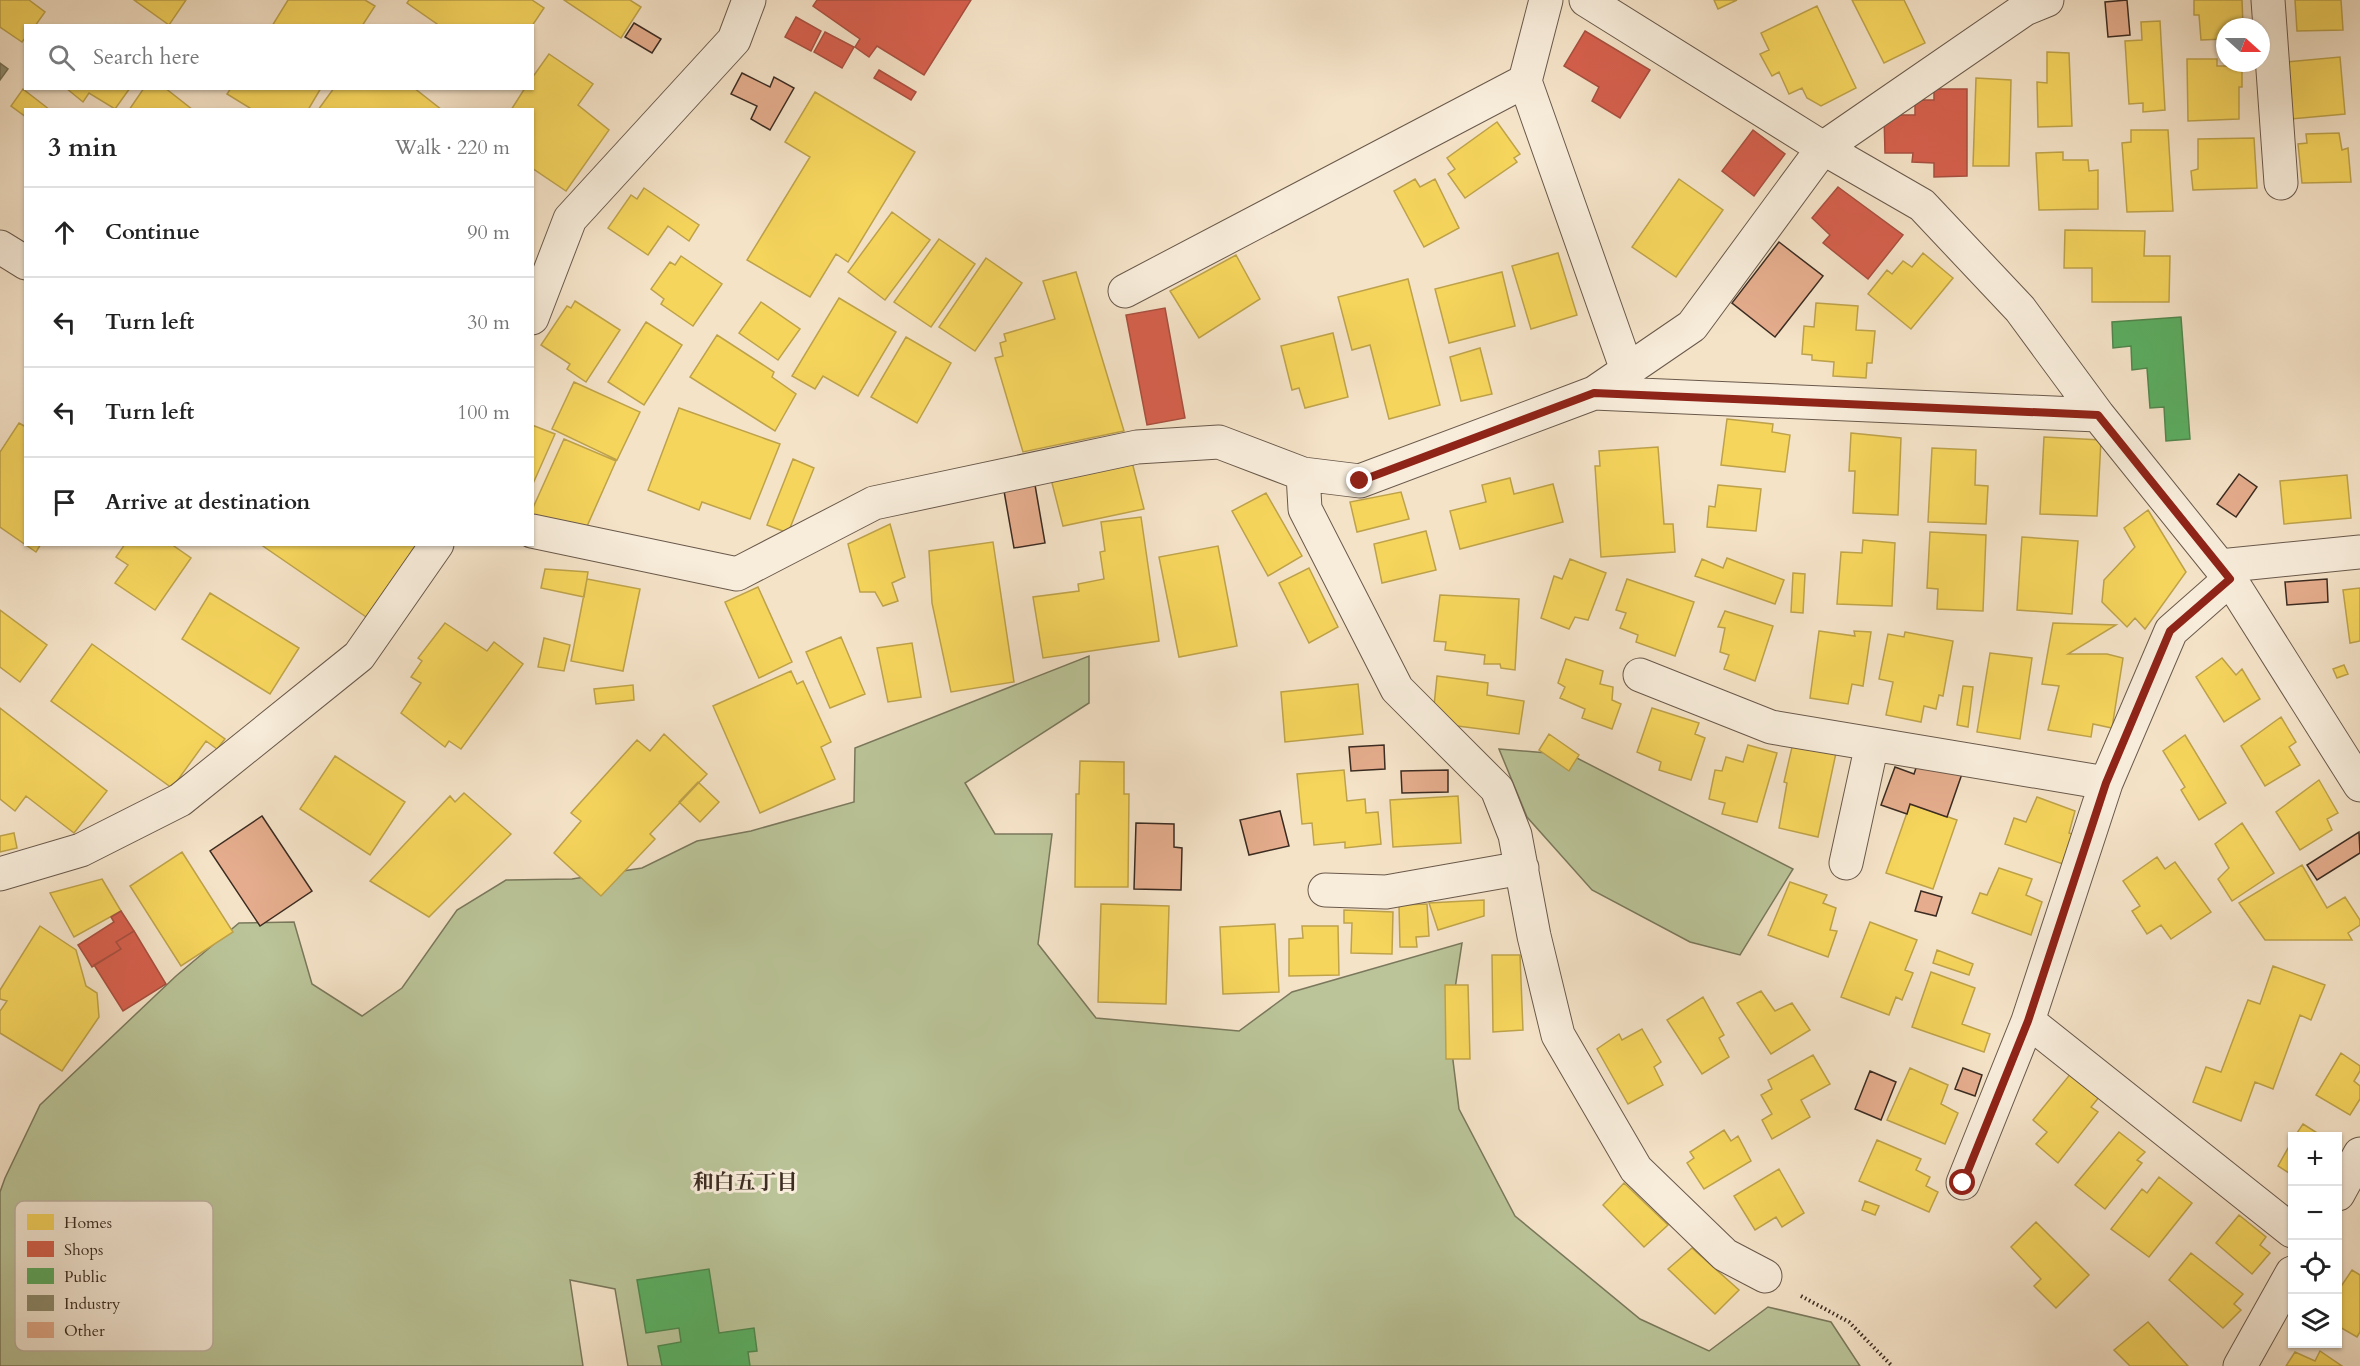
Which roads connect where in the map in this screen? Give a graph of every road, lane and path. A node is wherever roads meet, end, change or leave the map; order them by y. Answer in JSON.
{"nodes":[{"id":1,"x":749,"y":0,"type":"edge"},
{"id":2,"x":1546,"y":0,"type":"edge"},
{"id":3,"x":1586,"y":0,"type":"edge"},
{"id":4,"x":2048,"y":0,"type":"edge"},
{"id":5,"x":2268,"y":0,"type":"edge"},
{"id":6,"x":1525,"y":81,"type":"junction"},
{"id":7,"x":1823,"y":148,"type":"junction"},
{"id":8,"x":2281,"y":183,"type":"dead end"},
{"id":9,"x":0,"y":247,"type":"edge"},
{"id":10,"x":24,"y":262,"type":"edge"},
{"id":11,"x":1125,"y":291,"type":"dead end"},
{"id":12,"x":534,"y":313,"type":"edge"},
{"id":13,"x":1627,"y":370,"type":"junction"},
{"id":14,"x":1594,"y":393,"type":"junction"},
{"id":15,"x":2098,"y":415,"type":"junction"},
{"id":16,"x":1303,"y":474,"type":"junction"},
{"id":17,"x":534,"y":531,"type":"edge"},
{"id":18,"x":436,"y":546,"type":"edge"},
{"id":19,"x":2360,"y":552,"type":"edge"},
{"id":20,"x":2225,"y":573,"type":"junction"},
{"id":21,"x":1640,"y":675,"type":"dead end"},
{"id":22,"x":1872,"y":744,"type":"junction"},
{"id":23,"x":2106,"y":783,"type":"junction"},
{"id":24,"x":2360,"y":785,"type":"edge"},
{"id":25,"x":1846,"y":863,"type":"dead end"},
{"id":26,"x":1522,"y":868,"type":"junction"},
{"id":27,"x":0,"y":874,"type":"edge"},
{"id":28,"x":1324,"y":890,"type":"dead end"},
{"id":29,"x":2028,"y":1021,"type":"junction"},
{"id":30,"x":2360,"y":1154,"type":"edge"},
{"id":31,"x":1963,"y":1183,"type":"dead end"},
{"id":32,"x":2342,"y":1186,"type":"edge"},
{"id":33,"x":2288,"y":1229,"type":"edge"},
{"id":34,"x":1765,"y":1276,"type":"joint"},
{"id":35,"x":2288,"y":1280,"type":"edge"},
{"id":36,"x":1892,"y":1366,"type":"edge"},
{"id":37,"x":2240,"y":1366,"type":"edge"}],
"edges":[{"from":1,"to":12,"type":"street"},
{"from":2,"to":6,"type":"street"},
{"from":3,"to":7,"type":"street"},
{"from":4,"to":7,"type":"street"},
{"from":5,"to":8,"type":"street"},
{"from":6,"to":11,"type":"street"},
{"from":6,"to":13,"type":"street"},
{"from":7,"to":13,"type":"street"},
{"from":7,"to":15,"type":"street"},
{"from":9,"to":10,"type":"street"},
{"from":13,"to":14,"type":"street"},
{"from":14,"to":15,"type":"street"},
{"from":14,"to":16,"type":"street"},
{"from":15,"to":20,"type":"street"},
{"from":16,"to":17,"type":"street"},
{"from":16,"to":26,"type":"street"},
{"from":18,"to":27,"type":"street"},
{"from":19,"to":20,"type":"street"},
{"from":20,"to":23,"type":"street"},
{"from":20,"to":24,"type":"street"},
{"from":21,"to":22,"type":"street"},
{"from":22,"to":23,"type":"street"},
{"from":22,"to":25,"type":"street"},
{"from":23,"to":29,"type":"street"},
{"from":26,"to":28,"type":"street"},
{"from":26,"to":34,"type":"street"},
{"from":29,"to":31,"type":"street"},
{"from":29,"to":33,"type":"street"},
{"from":30,"to":32,"type":"street"},
{"from":34,"to":36,"type":"path"},
{"from":35,"to":37,"type":"street"}]}
